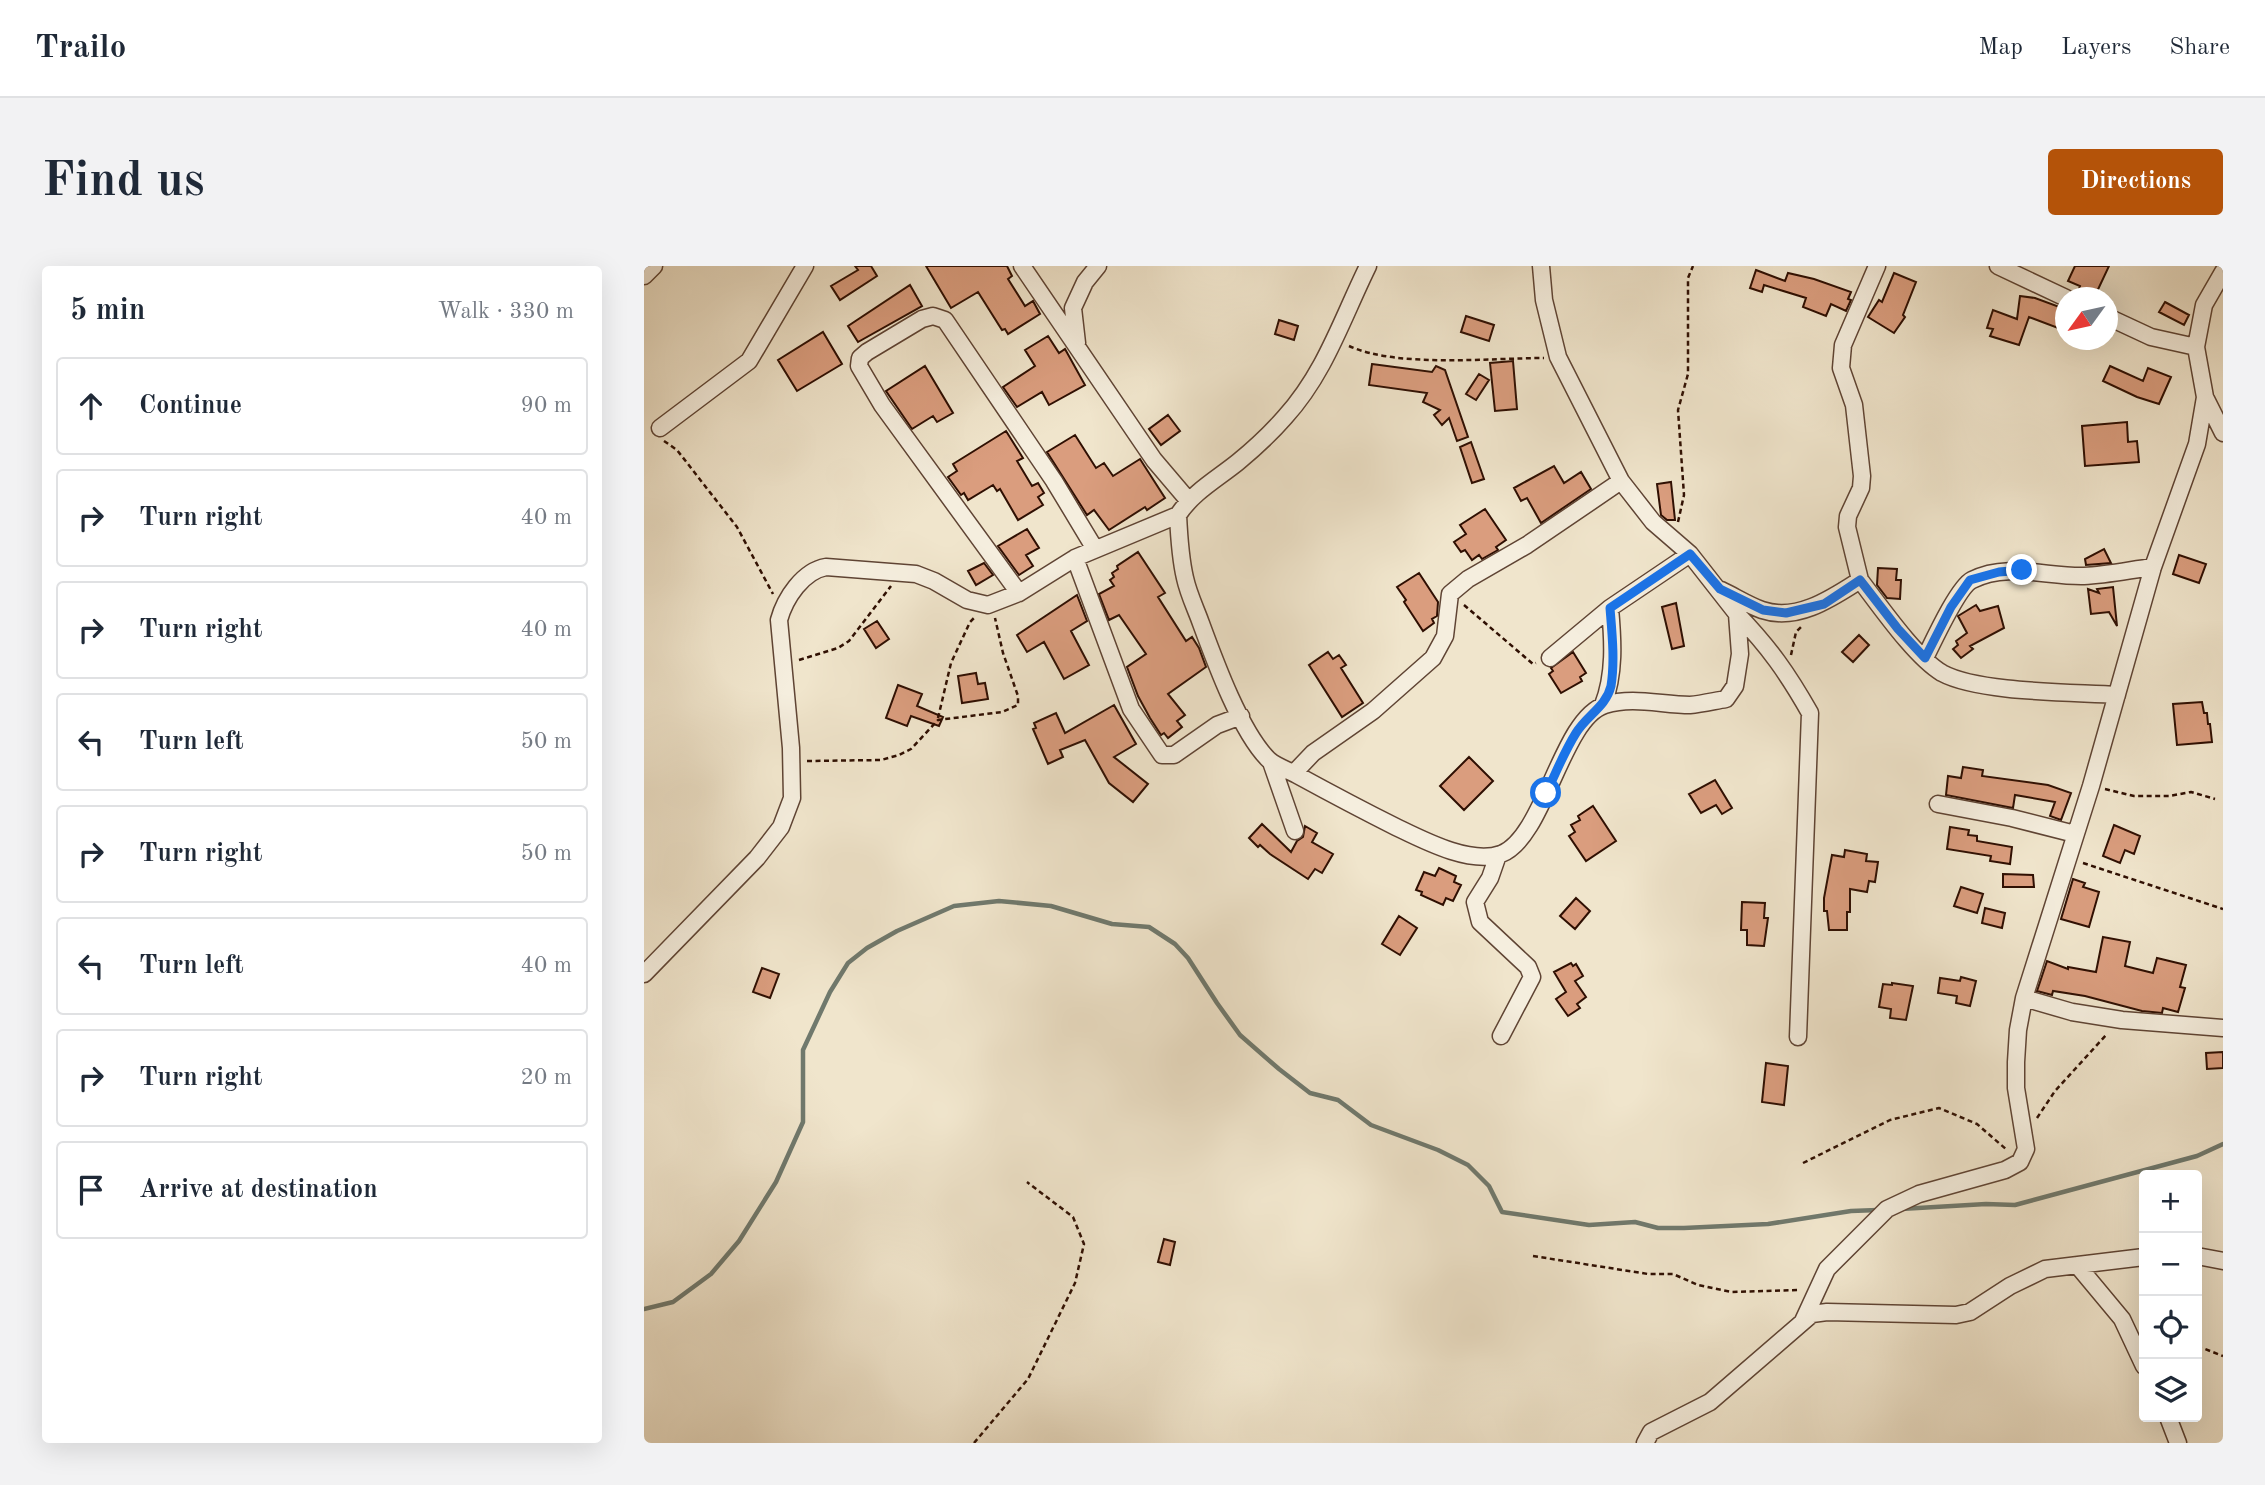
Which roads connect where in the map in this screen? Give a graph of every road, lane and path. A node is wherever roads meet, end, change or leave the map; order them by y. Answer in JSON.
{"nodes":[{"id":1,"x":654,"y":266,"type":"edge"},
{"id":2,"x":805,"y":266,"type":"edge"},
{"id":3,"x":1022,"y":266,"type":"edge"},
{"id":4,"x":1098,"y":266,"type":"edge"},
{"id":5,"x":1368,"y":266,"type":"edge"},
{"id":6,"x":1541,"y":266,"type":"edge"},
{"id":7,"x":1693,"y":266,"type":"edge"},
{"id":8,"x":1877,"y":266,"type":"edge"},
{"id":9,"x":1998,"y":266,"type":"edge"},
{"id":10,"x":2223,"y":272,"type":"edge"},
{"id":11,"x":644,"y":276,"type":"edge"},
{"id":12,"x":2055,"y":293,"type":"edge"},
{"id":13,"x":2118,"y":322,"type":"edge"},
{"id":14,"x":1333,"y":339,"type":"junction"},
{"id":15,"x":2196,"y":347,"type":"junction"},
{"id":16,"x":1078,"y":348,"type":"junction"},
{"id":17,"x":1558,"y":358,"type":"junction"},
{"id":18,"x":2205,"y":397,"type":"junction"},
{"id":19,"x":660,"y":428,"type":"joint"},
{"id":20,"x":2223,"y":433,"type":"edge"},
{"id":21,"x":1621,"y":481,"type":"junction"},
{"id":22,"x":1188,"y":500,"type":"junction"},
{"id":23,"x":1178,"y":515,"type":"junction"},
{"id":24,"x":1677,"y":525,"type":"dead end"},
{"id":25,"x":1095,"y":549,"type":"junction"},
{"id":26,"x":1690,"y":554,"type":"junction"},
{"id":27,"x":1074,"y":558,"type":"junction"},
{"id":28,"x":2153,"y":568,"type":"junction"},
{"id":29,"x":902,"y":572,"type":"junction"},
{"id":30,"x":1860,"y":580,"type":"junction"},
{"id":31,"x":1720,"y":589,"type":"junction"},
{"id":32,"x":1019,"y":593,"type":"junction"},
{"id":33,"x":1450,"y":594,"type":"junction"},
{"id":34,"x":990,"y":605,"type":"junction"},
{"id":35,"x":1610,"y":608,"type":"junction"},
{"id":36,"x":781,"y":613,"type":"junction"},
{"id":37,"x":1737,"y":614,"type":"junction"},
{"id":38,"x":1805,"y":624,"type":"dead end"},
{"id":39,"x":1550,"y":658,"type":"joint"},
{"id":40,"x":1925,"y":658,"type":"junction"},
{"id":41,"x":782,"y":663,"type":"junction"},
{"id":42,"x":1787,"y":671,"type":"junction"},
{"id":43,"x":2117,"y":695,"type":"junction"},
{"id":44,"x":1604,"y":705,"type":"junction"},
{"id":45,"x":1241,"y":716,"type":"junction"},
{"id":46,"x":938,"y":720,"type":"junction"},
{"id":47,"x":791,"y":761,"type":"junction"},
{"id":48,"x":1271,"y":762,"type":"junction"},
{"id":49,"x":1294,"y":773,"type":"junction"},
{"id":50,"x":2091,"y":786,"type":"junction"},
{"id":51,"x":2215,"y":799,"type":"dead end"},
{"id":52,"x":1938,"y":804,"type":"dead end"},
{"id":53,"x":1295,"y":831,"type":"dead end"},
{"id":54,"x":2075,"y":834,"type":"junction"},
{"id":55,"x":1498,"y":855,"type":"junction"},
{"id":56,"x":2069,"y":859,"type":"junction"},
{"id":57,"x":2223,"y":909,"type":"edge"},
{"id":58,"x":644,"y":974,"type":"edge"},
{"id":59,"x":2024,"y":998,"type":"junction"},
{"id":60,"x":2122,"y":1020,"type":"junction"},
{"id":61,"x":2223,"y":1028,"type":"edge"},
{"id":62,"x":1501,"y":1037,"type":"dead end"},
{"id":63,"x":1798,"y":1037,"type":"dead end"},
{"id":64,"x":2026,"y":1136,"type":"junction"},
{"id":65,"x":2020,"y":1162,"type":"junction"},
{"id":66,"x":1803,"y":1163,"type":"dead end"},
{"id":67,"x":1027,"y":1182,"type":"dead end"},
{"id":68,"x":1533,"y":1256,"type":"dead end"},
{"id":69,"x":2202,"y":1257,"type":"edge"},
{"id":70,"x":2139,"y":1258,"type":"edge"},
{"id":71,"x":2223,"y":1261,"type":"edge"},
{"id":72,"x":2077,"y":1265,"type":"junction"},
{"id":73,"x":1817,"y":1289,"type":"junction"},
{"id":74,"x":1803,"y":1321,"type":"junction"},
{"id":75,"x":2202,"y":1349,"type":"edge"},
{"id":76,"x":2223,"y":1356,"type":"edge"},
{"id":77,"x":2141,"y":1359,"type":"edge"},
{"id":78,"x":2170,"y":1422,"type":"edge"},
{"id":79,"x":974,"y":1443,"type":"edge"},
{"id":80,"x":1646,"y":1443,"type":"edge"},
{"id":81,"x":2178,"y":1443,"type":"edge"}],
"edges":[{"from":1,"to":11,"type":"street"},
{"from":2,"to":19,"type":"street"},
{"from":3,"to":16,"type":"street"},
{"from":4,"to":16,"type":"street"},
{"from":5,"to":14,"type":"street"},
{"from":6,"to":17,"type":"street"},
{"from":7,"to":24,"type":"path"},
{"from":8,"to":30,"type":"street"},
{"from":9,"to":12,"type":"street"},
{"from":10,"to":15,"type":"street"},
{"from":13,"to":15,"type":"street"},
{"from":14,"to":17,"type":"path"},
{"from":14,"to":22,"type":"street"},
{"from":15,"to":18,"type":"street"},
{"from":16,"to":22,"type":"street"},
{"from":17,"to":21,"type":"street"},
{"from":18,"to":20,"type":"street"},
{"from":18,"to":28,"type":"street"},
{"from":19,"to":36,"type":"path"},
{"from":21,"to":26,"type":"street"},
{"from":21,"to":33,"type":"street"},
{"from":22,"to":23,"type":"street"},
{"from":23,"to":25,"type":"street"},
{"from":23,"to":45,"type":"street"},
{"from":25,"to":27,"type":"street"},
{"from":25,"to":32,"type":"street"},
{"from":26,"to":31,"type":"street"},
{"from":26,"to":35,"type":"street"},
{"from":27,"to":32,"type":"street"},
{"from":27,"to":45,"type":"street"},
{"from":28,"to":40,"type":"street"},
{"from":28,"to":43,"type":"street"},
{"from":29,"to":34,"type":"street"},
{"from":29,"to":36,"type":"street"},
{"from":29,"to":41,"type":"path"},
{"from":30,"to":31,"type":"street"},
{"from":30,"to":40,"type":"street"},
{"from":31,"to":37,"type":"street"},
{"from":32,"to":34,"type":"street"},
{"from":33,"to":39,"type":"path"},
{"from":33,"to":49,"type":"street"},
{"from":34,"to":46,"type":"path"},
{"from":34,"to":46,"type":"path"},
{"from":35,"to":39,"type":"street"},
{"from":35,"to":44,"type":"street"},
{"from":36,"to":41,"type":"street"},
{"from":37,"to":42,"type":"street"},
{"from":37,"to":44,"type":"street"},
{"from":38,"to":42,"type":"path"},
{"from":40,"to":43,"type":"street"},
{"from":41,"to":47,"type":"street"},
{"from":42,"to":63,"type":"street"},
{"from":43,"to":50,"type":"street"},
{"from":44,"to":55,"type":"street"},
{"from":45,"to":48,"type":"street"},
{"from":46,"to":47,"type":"path"},
{"from":47,"to":58,"type":"street"},
{"from":48,"to":49,"type":"street"},
{"from":48,"to":53,"type":"street"},
{"from":49,"to":55,"type":"street"},
{"from":50,"to":51,"type":"path"},
{"from":50,"to":54,"type":"street"},
{"from":52,"to":54,"type":"street"},
{"from":54,"to":56,"type":"street"},
{"from":55,"to":62,"type":"street"},
{"from":56,"to":57,"type":"path"},
{"from":56,"to":59,"type":"street"},
{"from":59,"to":60,"type":"street"},
{"from":59,"to":64,"type":"street"},
{"from":60,"to":61,"type":"street"},
{"from":60,"to":64,"type":"path"},
{"from":64,"to":65,"type":"street"},
{"from":65,"to":66,"type":"path"},
{"from":65,"to":73,"type":"street"},
{"from":67,"to":79,"type":"path"},
{"from":68,"to":73,"type":"path"},
{"from":69,"to":71,"type":"street"},
{"from":70,"to":72,"type":"street"},
{"from":72,"to":74,"type":"street"},
{"from":72,"to":77,"type":"street"},
{"from":73,"to":74,"type":"street"},
{"from":74,"to":80,"type":"street"},
{"from":75,"to":76,"type":"path"},
{"from":78,"to":81,"type":"street"}]}
